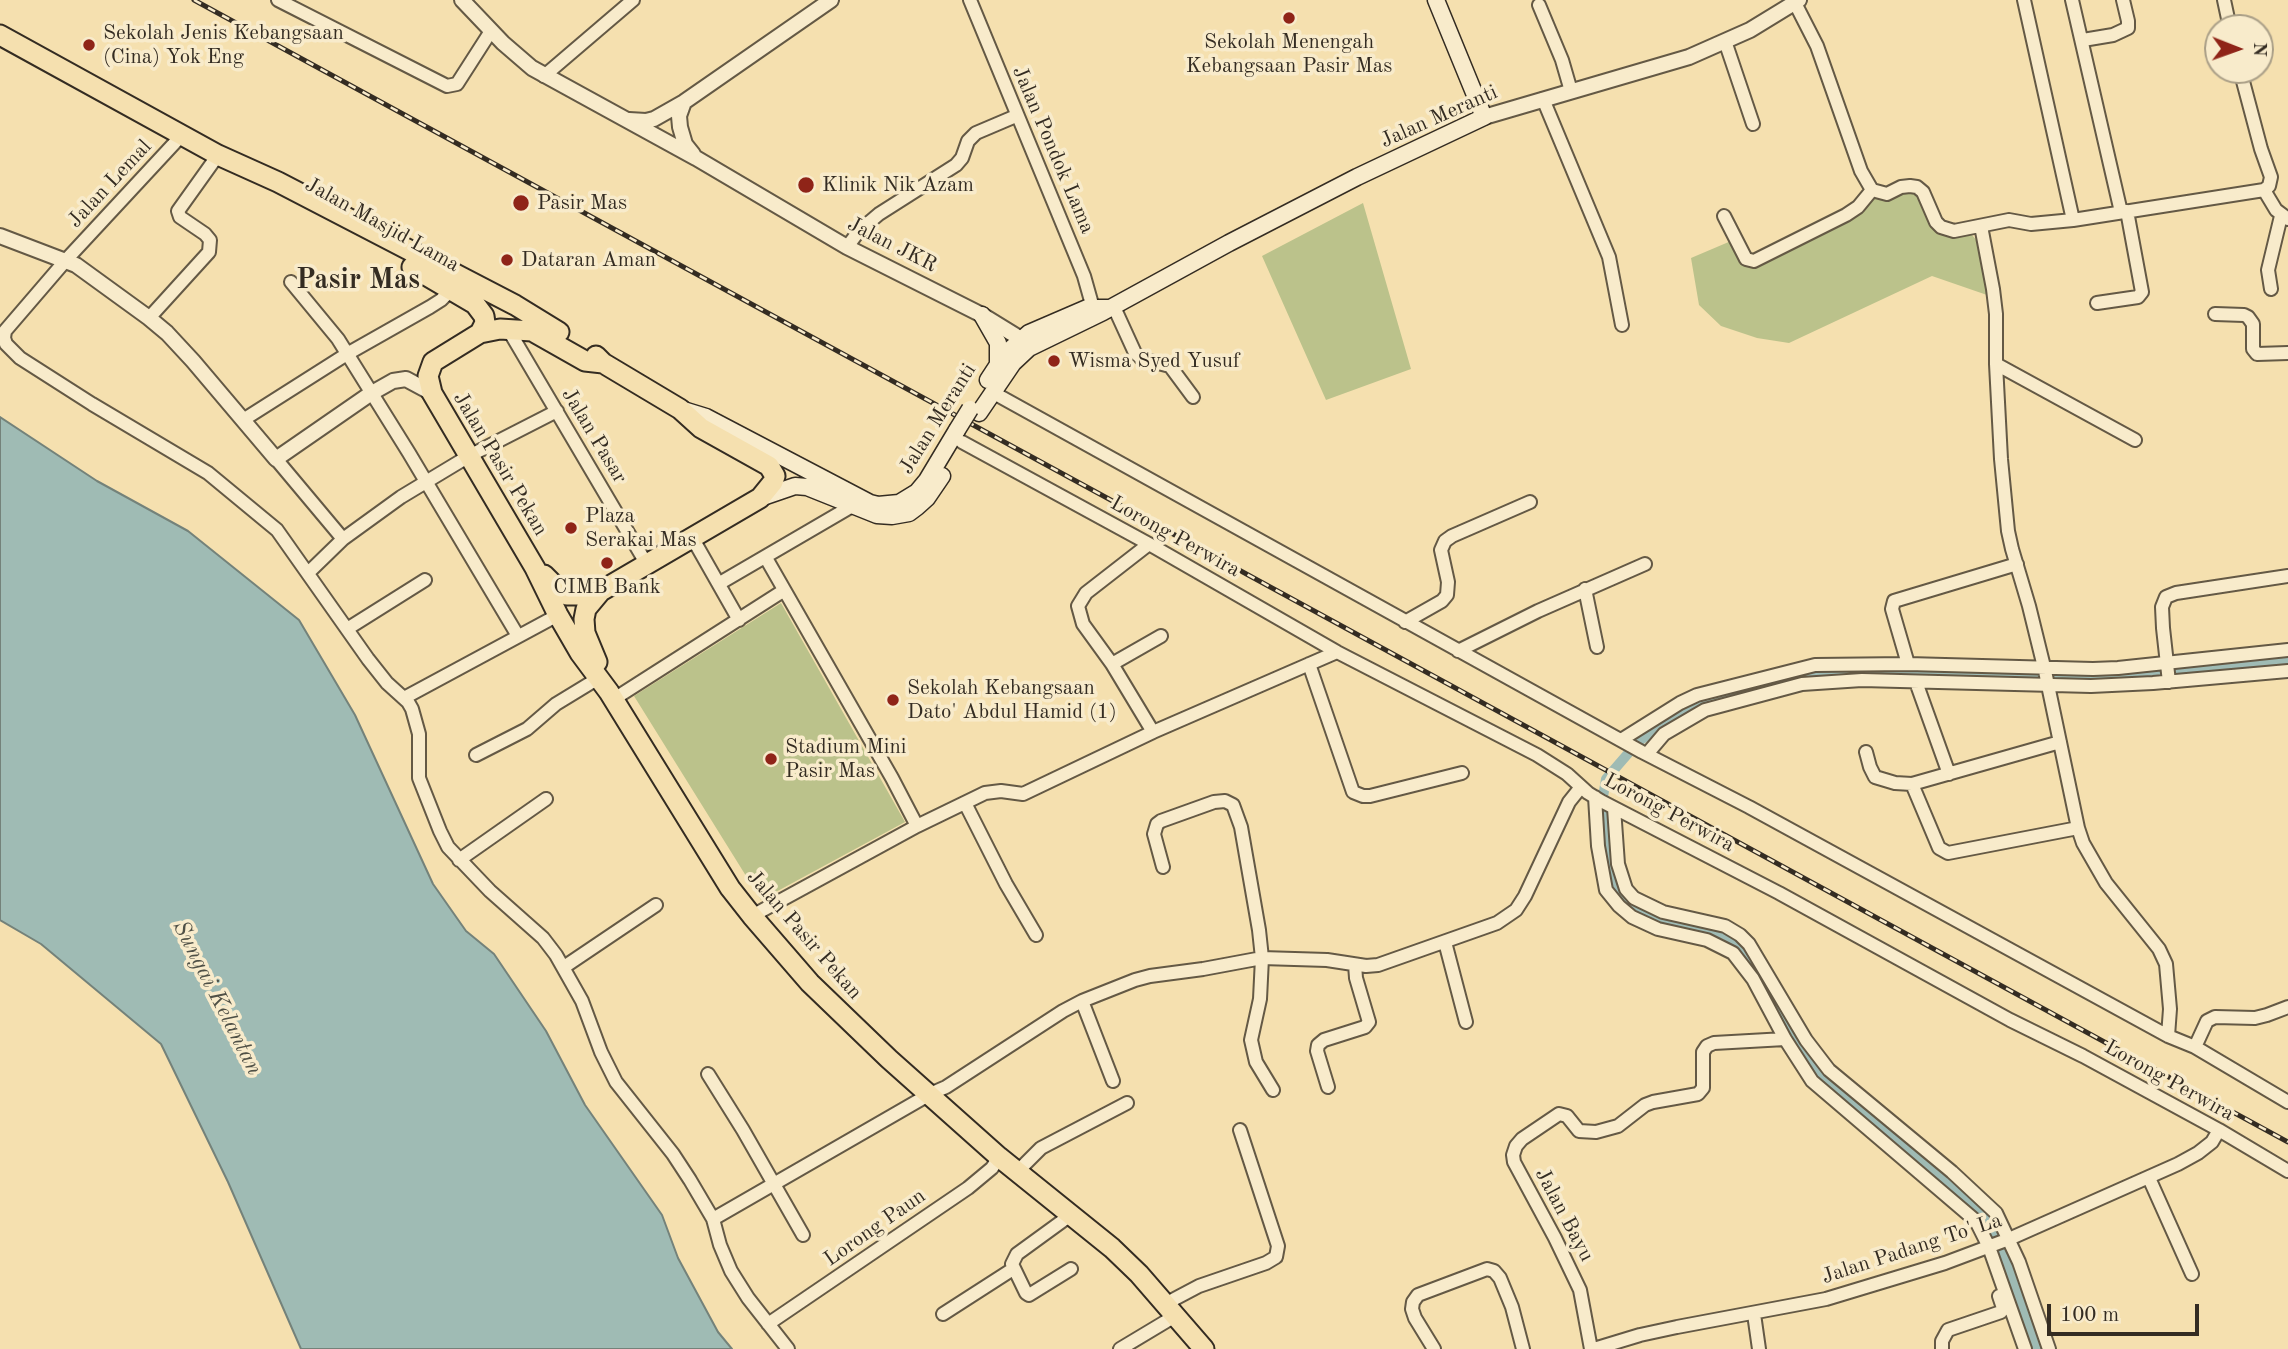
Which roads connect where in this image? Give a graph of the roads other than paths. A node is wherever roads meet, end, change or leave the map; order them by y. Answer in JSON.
{"nodes":[{"id":1,"x":278,"y":0,"type":"edge"},
{"id":2,"x":462,"y":0,"type":"edge"},
{"id":3,"x":633,"y":0,"type":"edge"},
{"id":4,"x":831,"y":0,"type":"edge"},
{"id":5,"x":970,"y":0,"type":"edge"},
{"id":6,"x":1436,"y":0,"type":"edge"},
{"id":7,"x":2024,"y":0,"type":"edge"},
{"id":8,"x":2072,"y":0,"type":"edge"},
{"id":9,"x":2123,"y":0,"type":"edge"},
{"id":10,"x":1797,"y":1,"type":"edge"},
{"id":11,"x":1539,"y":5,"type":"dead end"},
{"id":12,"x":491,"y":31,"type":"junction"},
{"id":13,"x":0,"y":35,"type":"edge"},
{"id":14,"x":2082,"y":40,"type":"junction"},
{"id":15,"x":1725,"y":41,"type":"junction"},
{"id":16,"x":544,"y":76,"type":"junction"},
{"id":17,"x":2244,"y":84,"type":"edge"},
{"id":18,"x":1571,"y":91,"type":"junction"},
{"id":19,"x":1543,"y":99,"type":"junction"},
{"id":20,"x":684,"y":102,"type":"junction"},
{"id":21,"x":1016,"y":116,"type":"junction"},
{"id":22,"x":1484,"y":117,"type":"junction"},
{"id":23,"x":624,"y":119,"type":"junction"},
{"id":24,"x":1753,"y":124,"type":"dead end"},
{"id":25,"x":182,"y":135,"type":"junction"},
{"id":26,"x":218,"y":155,"type":"junction"},
{"id":27,"x":696,"y":158,"type":"junction"},
{"id":28,"x":1872,"y":190,"type":"junction"},
{"id":29,"x":2264,"y":190,"type":"junction"},
{"id":30,"x":295,"y":198,"type":"junction"},
{"id":31,"x":2124,"y":212,"type":"junction"},
{"id":32,"x":1724,"y":216,"type":"dead end"},
{"id":33,"x":2285,"y":218,"type":"edge"},
{"id":34,"x":2073,"y":220,"type":"junction"},
{"id":35,"x":1981,"y":226,"type":"junction"},
{"id":36,"x":0,"y":236,"type":"edge"},
{"id":37,"x":847,"y":247,"type":"junction"},
{"id":38,"x":66,"y":260,"type":"junction"},
{"id":39,"x":291,"y":282,"type":"dead end"},
{"id":40,"x":452,"y":289,"type":"junction"},
{"id":41,"x":2270,"y":289,"type":"dead end"},
{"id":42,"x":2097,"y":303,"type":"dead end"},
{"id":43,"x":1112,"y":307,"type":"junction"},
{"id":44,"x":1094,"y":311,"type":"junction"},
{"id":45,"x":2215,"y":314,"type":"dead end"},
{"id":46,"x":982,"y":315,"type":"junction"},
{"id":47,"x":149,"y":318,"type":"junction"},
{"id":48,"x":1622,"y":325,"type":"dead end"},
{"id":49,"x":509,"y":329,"type":"junction"},
{"id":50,"x":480,"y":333,"type":"junction"},
{"id":51,"x":1025,"y":343,"type":"junction"},
{"id":52,"x":347,"y":354,"type":"junction"},
{"id":53,"x":2288,"y":354,"type":"edge"},
{"id":54,"x":603,"y":363,"type":"junction"},
{"id":55,"x":998,"y":364,"type":"junction"},
{"id":56,"x":1996,"y":365,"type":"junction"},
{"id":57,"x":992,"y":392,"type":"junction"},
{"id":58,"x":432,"y":393,"type":"junction"},
{"id":59,"x":370,"y":394,"type":"junction"},
{"id":60,"x":1193,"y":397,"type":"dead end"},
{"id":61,"x":680,"y":409,"type":"junction"},
{"id":62,"x":557,"y":411,"type":"junction"},
{"id":63,"x":975,"y":411,"type":"junction"},
{"id":64,"x":243,"y":420,"type":"junction"},
{"id":65,"x":962,"y":436,"type":"junction"},
{"id":66,"x":2134,"y":440,"type":"dead end"},
{"id":67,"x":469,"y":456,"type":"junction"},
{"id":68,"x":276,"y":458,"type":"junction"},
{"id":69,"x":768,"y":458,"type":"junction"},
{"id":70,"x":425,"y":482,"type":"junction"},
{"id":71,"x":760,"y":498,"type":"junction"},
{"id":72,"x":1530,"y":502,"type":"dead end"},
{"id":73,"x":910,"y":505,"type":"junction"},
{"id":74,"x":852,"y":506,"type":"junction"},
{"id":75,"x":693,"y":538,"type":"junction"},
{"id":76,"x":343,"y":539,"type":"junction"},
{"id":77,"x":1149,"y":544,"type":"junction"},
{"id":78,"x":766,"y":558,"type":"junction"},
{"id":79,"x":646,"y":563,"type":"junction"},
{"id":80,"x":1645,"y":564,"type":"dead end"},
{"id":81,"x":2017,"y":564,"type":"junction"},
{"id":82,"x":535,"y":568,"type":"junction"},
{"id":83,"x":308,"y":573,"type":"junction"},
{"id":84,"x":2288,"y":576,"type":"edge"},
{"id":85,"x":425,"y":580,"type":"dead end"},
{"id":86,"x":720,"y":583,"type":"junction"},
{"id":87,"x":1585,"y":589,"type":"junction"},
{"id":88,"x":601,"y":591,"type":"junction"},
{"id":89,"x":783,"y":591,"type":"junction"},
{"id":90,"x":558,"y":615,"type":"junction"},
{"id":91,"x":739,"y":620,"type":"junction"},
{"id":92,"x":1405,"y":622,"type":"junction"},
{"id":93,"x":347,"y":629,"type":"junction"},
{"id":94,"x":518,"y":636,"type":"junction"},
{"id":95,"x":1161,"y":636,"type":"dead end"},
{"id":96,"x":1597,"y":647,"type":"dead end"},
{"id":97,"x":2288,"y":650,"type":"edge"},
{"id":98,"x":1458,"y":651,"type":"junction"},
{"id":99,"x":1337,"y":652,"type":"junction"},
{"id":100,"x":1112,"y":664,"type":"junction"},
{"id":101,"x":1309,"y":664,"type":"junction"},
{"id":102,"x":1908,"y":664,"type":"junction"},
{"id":103,"x":2288,"y":671,"type":"edge"},
{"id":104,"x":2167,"y":672,"type":"junction"},
{"id":105,"x":2046,"y":676,"type":"junction"},
{"id":106,"x":1916,"y":682,"type":"junction"},
{"id":107,"x":607,"y":690,"type":"junction"},
{"id":108,"x":404,"y":698,"type":"junction"},
{"id":109,"x":1153,"y":732,"type":"junction"},
{"id":110,"x":1624,"y":742,"type":"junction"},
{"id":111,"x":2060,"y":743,"type":"junction"},
{"id":112,"x":1866,"y":752,"type":"dead end"},
{"id":113,"x":1644,"y":753,"type":"junction"},
{"id":114,"x":476,"y":755,"type":"dead end"},
{"id":115,"x":1462,"y":773,"type":"dead end"},
{"id":116,"x":1949,"y":774,"type":"junction"},
{"id":117,"x":1913,"y":784,"type":"junction"},
{"id":118,"x":1581,"y":787,"type":"junction"},
{"id":119,"x":547,"y":799,"type":"dead end"},
{"id":120,"x":965,"y":803,"type":"junction"},
{"id":121,"x":1605,"y":803,"type":"junction"},
{"id":122,"x":917,"y":825,"type":"junction"},
{"id":123,"x":2078,"y":828,"type":"junction"},
{"id":124,"x":459,"y":860,"type":"junction"},
{"id":125,"x":1163,"y":867,"type":"dead end"},
{"id":126,"x":656,"y":905,"type":"dead end"},
{"id":127,"x":752,"y":916,"type":"junction"},
{"id":128,"x":1036,"y":935,"type":"dead end"},
{"id":129,"x":1445,"y":942,"type":"junction"},
{"id":130,"x":1262,"y":958,"type":"junction"},
{"id":131,"x":1355,"y":965,"type":"junction"},
{"id":132,"x":564,"y":967,"type":"junction"},
{"id":133,"x":1082,"y":1001,"type":"junction"},
{"id":134,"x":2288,"y":1007,"type":"edge"},
{"id":135,"x":1466,"y":1022,"type":"dead end"},
{"id":136,"x":2168,"y":1036,"type":"junction"},
{"id":137,"x":1785,"y":1039,"type":"junction"},
{"id":138,"x":2195,"y":1047,"type":"junction"},
{"id":139,"x":708,"y":1074,"type":"dead end"},
{"id":140,"x":1112,"y":1081,"type":"dead end"},
{"id":141,"x":1328,"y":1087,"type":"dead end"},
{"id":142,"x":1273,"y":1090,"type":"dead end"},
{"id":143,"x":930,"y":1094,"type":"junction"},
{"id":144,"x":2288,"y":1102,"type":"edge"},
{"id":145,"x":1128,"y":1103,"type":"dead end"},
{"id":146,"x":1240,"y":1130,"type":"dead end"},
{"id":147,"x":2219,"y":1130,"type":"junction"},
{"id":148,"x":999,"y":1157,"type":"junction"},
{"id":149,"x":2288,"y":1171,"type":"edge"},
{"id":150,"x":1017,"y":1172,"type":"junction"},
{"id":151,"x":2149,"y":1178,"type":"junction"},
{"id":152,"x":774,"y":1184,"type":"junction"},
{"id":153,"x":1072,"y":1214,"type":"junction"},
{"id":154,"x":712,"y":1219,"type":"junction"},
{"id":155,"x":803,"y":1235,"type":"dead end"},
{"id":156,"x":1995,"y":1244,"type":"junction"},
{"id":157,"x":1013,"y":1269,"type":"junction"},
{"id":158,"x":1071,"y":1269,"type":"dead end"},
{"id":159,"x":2192,"y":1274,"type":"dead end"},
{"id":160,"x":1170,"y":1310,"type":"junction"},
{"id":161,"x":943,"y":1314,"type":"dead end"},
{"id":162,"x":1754,"y":1314,"type":"junction"},
{"id":163,"x":768,"y":1324,"type":"junction"},
{"id":164,"x":788,"y":1349,"type":"edge"},
{"id":165,"x":1120,"y":1349,"type":"edge"},
{"id":166,"x":1204,"y":1349,"type":"edge"},
{"id":167,"x":1434,"y":1349,"type":"edge"},
{"id":168,"x":1523,"y":1349,"type":"edge"},
{"id":169,"x":1593,"y":1349,"type":"edge"},
{"id":170,"x":1759,"y":1349,"type":"edge"},
{"id":171,"x":1942,"y":1349,"type":"edge"},
{"id":172,"x":2025,"y":1349,"type":"edge"},
{"id":173,"x":2049,"y":1349,"type":"edge"}],
"edges":[{"from":1,"to":12,"type":"street"},
{"from":2,"to":12,"type":"street","name":"Jalan JKR"},
{"from":3,"to":16,"type":"street"},
{"from":4,"to":20,"type":"street"},
{"from":5,"to":21,"type":"street","name":"Jalan Pondok Lama"},
{"from":6,"to":22,"type":"main road"},
{"from":7,"to":34,"type":"street"},
{"from":8,"to":14,"type":"street"},
{"from":9,"to":14,"type":"street"},
{"from":10,"to":15,"type":"street","name":"Jalan Meranti"},
{"from":10,"to":28,"type":"street"},
{"from":11,"to":18,"type":"street"},
{"from":12,"to":16,"type":"street","name":"Jalan JKR"},
{"from":13,"to":25,"type":"highway","name":"Jalan Masjid Lama"},
{"from":14,"to":31,"type":"street"},
{"from":15,"to":18,"type":"street","name":"Jalan Meranti"},
{"from":15,"to":24,"type":"street"},
{"from":16,"to":23,"type":"street","name":"Jalan JKR"},
{"from":17,"to":29,"type":"street"},
{"from":18,"to":19,"type":"street","name":"Jalan Meranti"},
{"from":19,"to":22,"type":"street","name":"Jalan Meranti"},
{"from":19,"to":48,"type":"street"},
{"from":20,"to":23,"type":"street"},
{"from":20,"to":27,"type":"street"},
{"from":21,"to":37,"type":"street"},
{"from":21,"to":44,"type":"street","name":"Jalan Pondok Lama"},
{"from":22,"to":43,"type":"main road","name":"Jalan Meranti"},
{"from":23,"to":27,"type":"street","name":"Jalan JKR"},
{"from":25,"to":26,"type":"highway","name":"Jalan Masjid Lama"},
{"from":25,"to":38,"type":"street","name":"Jalan Lemal"},
{"from":26,"to":30,"type":"highway","name":"Jalan Masjid Lama"},
{"from":26,"to":47,"type":"street"},
{"from":27,"to":37,"type":"street","name":"Jalan JKR"},
{"from":28,"to":32,"type":"street"},
{"from":28,"to":35,"type":"street"},
{"from":29,"to":31,"type":"street"},
{"from":29,"to":33,"type":"street"},
{"from":30,"to":40,"type":"highway","name":"Jalan Masjid Lama"},
{"from":30,"to":54,"type":"highway","name":"Jalan Masjid Lama"},
{"from":31,"to":34,"type":"street"},
{"from":31,"to":42,"type":"street"},
{"from":33,"to":41,"type":"street"},
{"from":34,"to":35,"type":"street"},
{"from":35,"to":56,"type":"street"},
{"from":36,"to":38,"type":"street"},
{"from":37,"to":46,"type":"street","name":"Jalan JKR"},
{"from":38,"to":47,"type":"street"},
{"from":38,"to":83,"type":"street","name":"Jalan Lemal"},
{"from":39,"to":52,"type":"street"},
{"from":40,"to":50,"type":"highway","name":"Jalan Masjid Lama"},
{"from":40,"to":52,"type":"street"},
{"from":43,"to":44,"type":"main road","name":"Jalan Meranti"},
{"from":43,"to":60,"type":"street"},
{"from":44,"to":51,"type":"main road","name":"Jalan Meranti"},
{"from":45,"to":53,"type":"street"},
{"from":46,"to":51,"type":"street","name":"Jalan JKR"},
{"from":46,"to":55,"type":"main road"},
{"from":47,"to":64,"type":"street"},
{"from":49,"to":50,"type":"highway","name":"Jalan Masjid Lama"},
{"from":49,"to":54,"type":"highway","name":"Jalan Masjid Lama"},
{"from":49,"to":62,"type":"street","name":"Jalan Pasar"},
{"from":50,"to":58,"type":"highway"},
{"from":51,"to":55,"type":"main road","name":"Jalan Meranti"},
{"from":51,"to":57,"type":"main road","name":"Jalan Meranti"},
{"from":52,"to":59,"type":"street"},
{"from":52,"to":64,"type":"street"},
{"from":54,"to":61,"type":"highway","name":"Jalan Masjid Lama"},
{"from":55,"to":63,"type":"main road","name":"Jalan Meranti"},
{"from":56,"to":66,"type":"street"},
{"from":56,"to":81,"type":"street"},
{"from":57,"to":63,"type":"main road","name":"Jalan Meranti"},
{"from":57,"to":92,"type":"street"},
{"from":58,"to":59,"type":"street"},
{"from":58,"to":67,"type":"highway","name":"Jalan Pasir Pekan"},
{"from":59,"to":68,"type":"street"},
{"from":59,"to":70,"type":"street"},
{"from":61,"to":69,"type":"main road","name":"Jalan Meranti"},
{"from":61,"to":69,"type":"highway","name":"Jalan Masjid Lama"},
{"from":62,"to":67,"type":"street"},
{"from":62,"to":79,"type":"street","name":"Jalan Pasar"},
{"from":63,"to":65,"type":"main road","name":"Jalan Meranti","bridge":true},
{"from":64,"to":68,"type":"street"},
{"from":65,"to":73,"type":"main road","name":"Jalan Meranti"},
{"from":65,"to":77,"type":"street","name":"Lorong Perwira"},
{"from":67,"to":70,"type":"street"},
{"from":67,"to":82,"type":"highway","name":"Jalan Pasir Pekan"},
{"from":68,"to":76,"type":"street"},
{"from":69,"to":71,"type":"highway"},
{"from":69,"to":73,"type":"main road","name":"Jalan Meranti"},
{"from":70,"to":76,"type":"street"},
{"from":70,"to":94,"type":"street"},
{"from":71,"to":74,"type":"main road","name":"Jalan Meranti"},
{"from":71,"to":75,"type":"highway"},
{"from":72,"to":92,"type":"street"},
{"from":73,"to":74,"type":"main road","name":"Jalan Meranti"},
{"from":74,"to":78,"type":"street"},
{"from":75,"to":79,"type":"highway"},
{"from":75,"to":86,"type":"street"},
{"from":76,"to":83,"type":"street"},
{"from":77,"to":99,"type":"street","name":"Lorong Perwira"},
{"from":77,"to":100,"type":"street"},
{"from":78,"to":86,"type":"street"},
{"from":78,"to":89,"type":"street"},
{"from":79,"to":88,"type":"highway"},
{"from":80,"to":87,"type":"street"},
{"from":81,"to":102,"type":"street"},
{"from":81,"to":105,"type":"street"},
{"from":82,"to":88,"type":"highway"},
{"from":82,"to":90,"type":"highway","name":"Jalan Pasir Pekan"},
{"from":83,"to":93,"type":"street"},
{"from":84,"to":104,"type":"street"},
{"from":85,"to":93,"type":"street"},
{"from":86,"to":91,"type":"street"},
{"from":87,"to":96,"type":"street"},
{"from":87,"to":98,"type":"street"},
{"from":88,"to":107,"type":"highway"},
{"from":89,"to":91,"type":"street"},
{"from":89,"to":122,"type":"street"},
{"from":90,"to":94,"type":"street"},
{"from":90,"to":107,"type":"highway","name":"Jalan Pasir Pekan"},
{"from":91,"to":107,"type":"street"},
{"from":92,"to":98,"type":"street"},
{"from":93,"to":108,"type":"street"},
{"from":94,"to":108,"type":"street"},
{"from":95,"to":100,"type":"street"},
{"from":97,"to":104,"type":"street"},
{"from":98,"to":110,"type":"street"},
{"from":99,"to":101,"type":"street"},
{"from":99,"to":118,"type":"street","name":"Lorong Perwira"},
{"from":100,"to":109,"type":"street"},
{"from":101,"to":109,"type":"street"},
{"from":101,"to":115,"type":"street"},
{"from":102,"to":105,"type":"street"},
{"from":102,"to":110,"type":"street"},
{"from":103,"to":104,"type":"street"},
{"from":104,"to":105,"type":"street"},
{"from":104,"to":105,"type":"street"},
{"from":105,"to":106,"type":"street"},
{"from":105,"to":111,"type":"street"},
{"from":106,"to":113,"type":"street"},
{"from":106,"to":116,"type":"street"},
{"from":107,"to":114,"type":"street"},
{"from":107,"to":127,"type":"highway","name":"Jalan Pasir Pekan"},
{"from":108,"to":124,"type":"street"},
{"from":109,"to":120,"type":"street"},
{"from":110,"to":113,"type":"street"},
{"from":111,"to":116,"type":"street"},
{"from":111,"to":123,"type":"street"},
{"from":112,"to":117,"type":"street"},
{"from":113,"to":136,"type":"street"},
{"from":116,"to":117,"type":"street"},
{"from":117,"to":123,"type":"street"},
{"from":118,"to":121,"type":"street","name":"Lorong Perwira"},
{"from":118,"to":129,"type":"street"},
{"from":119,"to":124,"type":"street"},
{"from":120,"to":122,"type":"street"},
{"from":120,"to":128,"type":"street"},
{"from":121,"to":137,"type":"street"},
{"from":121,"to":147,"type":"street","name":"Lorong Perwira"},
{"from":121,"to":156,"type":"street"},
{"from":122,"to":127,"type":"street"},
{"from":123,"to":136,"type":"street"},
{"from":124,"to":132,"type":"street"},
{"from":125,"to":130,"type":"street"},
{"from":126,"to":132,"type":"street"},
{"from":127,"to":143,"type":"highway","name":"Jalan Pasir Pekan"},
{"from":129,"to":131,"type":"street"},
{"from":129,"to":135,"type":"street"},
{"from":130,"to":131,"type":"street"},
{"from":130,"to":133,"type":"street"},
{"from":130,"to":142,"type":"street"},
{"from":131,"to":141,"type":"street"},
{"from":132,"to":154,"type":"street"},
{"from":133,"to":140,"type":"street"},
{"from":133,"to":143,"type":"street"},
{"from":134,"to":138,"type":"street"},
{"from":136,"to":138,"type":"street"},
{"from":137,"to":156,"type":"street"},
{"from":137,"to":169,"type":"street","name":"Jalan Bayu"},
{"from":138,"to":144,"type":"street"},
{"from":139,"to":152,"type":"street"},
{"from":143,"to":148,"type":"highway","name":"Jalan Pasir Pekan"},
{"from":143,"to":152,"type":"street"},
{"from":145,"to":150,"type":"street"},
{"from":146,"to":160,"type":"street"},
{"from":147,"to":149,"type":"street","name":"Lorong Perwira"},
{"from":147,"to":151,"type":"street","name":"Jalan Padang To' La"},
{"from":148,"to":150,"type":"highway","name":"Jalan Pasir Pekan"},
{"from":148,"to":163,"type":"street","name":"Lorong Paun"},
{"from":150,"to":153,"type":"highway","name":"Jalan Pasir Pekan"},
{"from":151,"to":156,"type":"street","name":"Jalan Padang To' La"},
{"from":151,"to":159,"type":"street"},
{"from":152,"to":154,"type":"street"},
{"from":152,"to":155,"type":"street"},
{"from":153,"to":157,"type":"street"},
{"from":153,"to":160,"type":"highway","name":"Jalan Pasir Pekan"},
{"from":154,"to":163,"type":"street"},
{"from":156,"to":162,"type":"street","name":"Jalan Padang To' La"},
{"from":156,"to":171,"type":"street"},
{"from":156,"to":172,"type":"street"},
{"from":156,"to":173,"type":"street"},
{"from":157,"to":158,"type":"street"},
{"from":157,"to":161,"type":"street"},
{"from":160,"to":165,"type":"street"},
{"from":160,"to":166,"type":"highway","name":"Jalan Pasir Pekan"},
{"from":162,"to":169,"type":"street","name":"Jalan Padang To' La"},
{"from":162,"to":170,"type":"street"},
{"from":163,"to":164,"type":"street"},
{"from":167,"to":168,"type":"street"}]}
